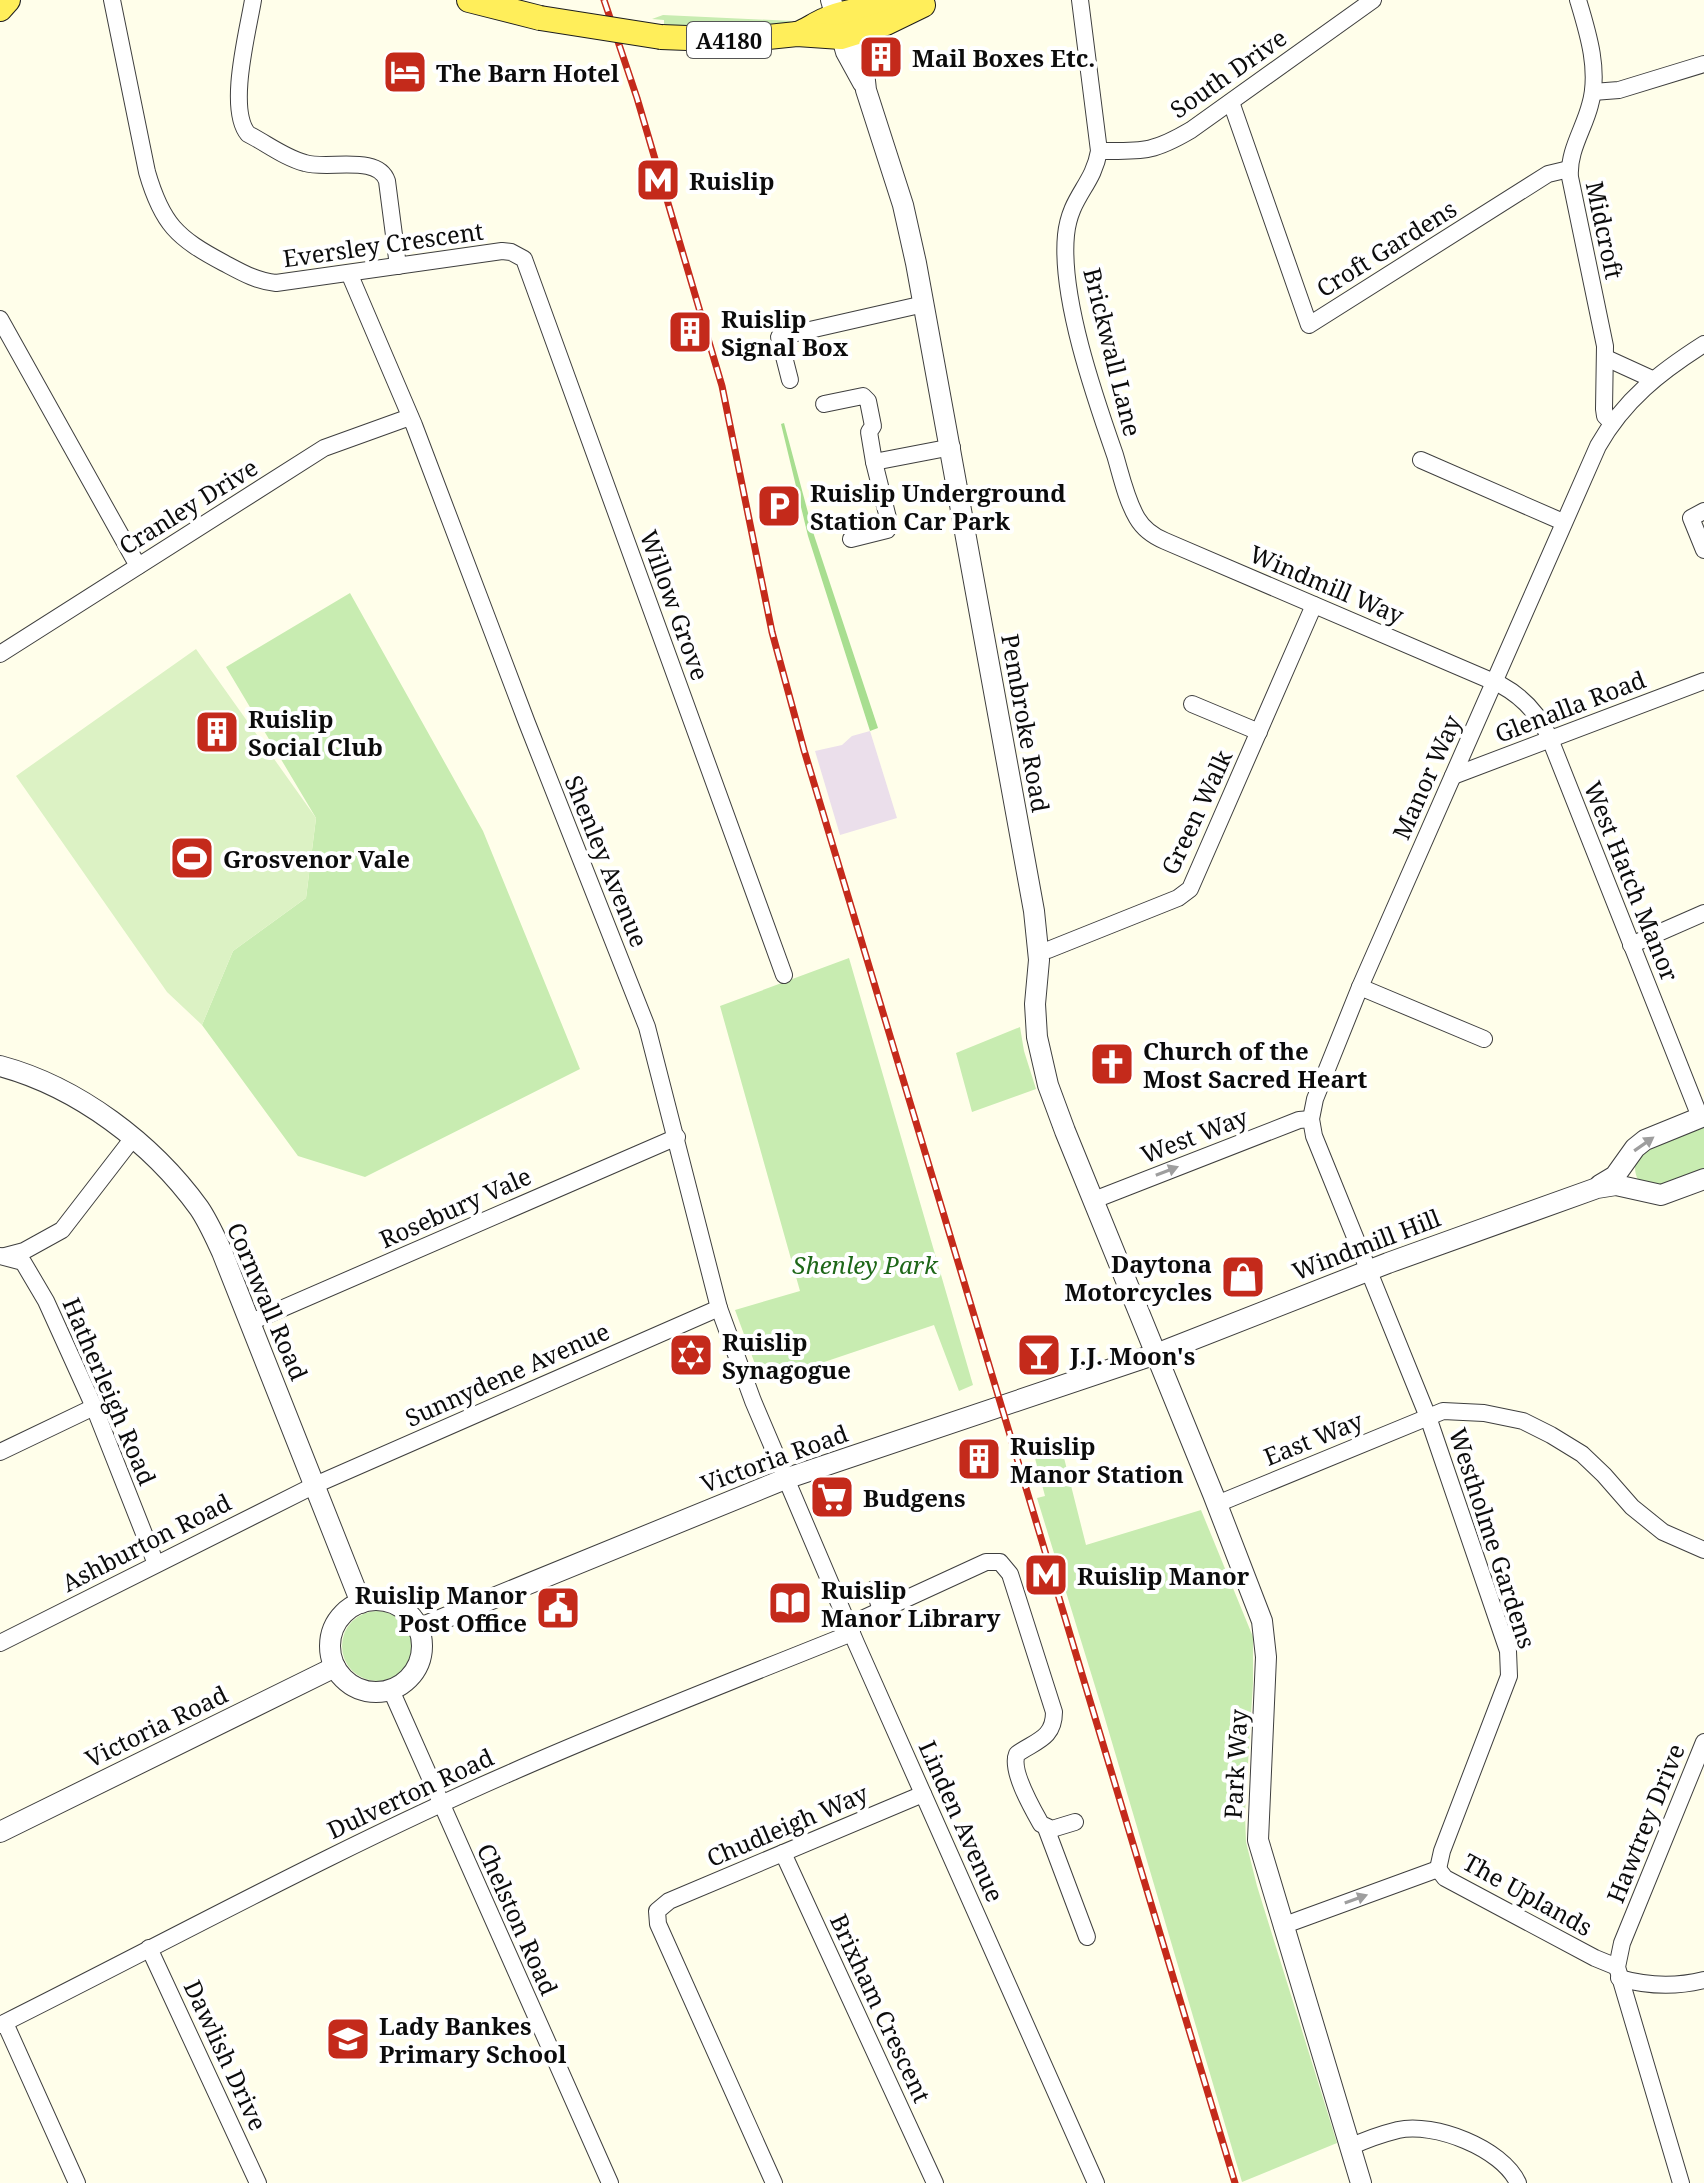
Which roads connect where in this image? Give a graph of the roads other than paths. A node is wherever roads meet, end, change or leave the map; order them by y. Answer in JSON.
{"nodes":[{"id":1,"x":8,"y":0,"type":"edge"},
{"id":2,"x":112,"y":0,"type":"edge"},
{"id":3,"x":253,"y":0,"type":"edge"},
{"id":4,"x":469,"y":0,"type":"edge"},
{"id":5,"x":1080,"y":0,"type":"edge"},
{"id":6,"x":1373,"y":0,"type":"edge"},
{"id":7,"x":1578,"y":0,"type":"edge"},
{"id":8,"x":930,"y":2,"type":"edge"},
{"id":9,"x":0,"y":9,"type":"edge"},
{"id":10,"x":848,"y":22,"type":"edge"},
{"id":11,"x":1704,"y":64,"type":"edge"},
{"id":12,"x":1593,"y":92,"type":"junction"},
{"id":13,"x":1231,"y":102,"type":"junction"},
{"id":14,"x":1099,"y":151,"type":"junction"},
{"id":15,"x":1569,"y":169,"type":"junction"},
{"id":16,"x":518,"y":254,"type":"joint"},
{"id":17,"x":398,"y":266,"type":"junction"},
{"id":18,"x":349,"y":273,"type":"junction"},
{"id":19,"x":924,"y":304,"type":"junction"},
{"id":20,"x":0,"y":319,"type":"edge"},
{"id":21,"x":1704,"y":344,"type":"edge"},
{"id":22,"x":1606,"y":358,"type":"junction"},
{"id":23,"x":1652,"y":379,"type":"junction"},
{"id":24,"x":790,"y":380,"type":"dead end"},
{"id":25,"x":824,"y":404,"type":"dead end"},
{"id":26,"x":410,"y":417,"type":"junction"},
{"id":27,"x":1612,"y":423,"type":"junction"},
{"id":28,"x":952,"y":447,"type":"junction"},
{"id":29,"x":1421,"y":460,"type":"dead end"},
{"id":30,"x":874,"y":462,"type":"junction"},
{"id":31,"x":1704,"y":511,"type":"edge"},
{"id":32,"x":1563,"y":522,"type":"junction"},
{"id":33,"x":1143,"y":527,"type":"joint"},
{"id":34,"x":851,"y":539,"type":"dead end"},
{"id":35,"x":1704,"y":550,"type":"edge"},
{"id":36,"x":138,"y":566,"type":"junction"},
{"id":37,"x":1314,"y":605,"type":"junction"},
{"id":38,"x":2,"y":650,"type":"edge"},
{"id":39,"x":1704,"y":681,"type":"edge"},
{"id":40,"x":1494,"y":682,"type":"junction"},
{"id":41,"x":1192,"y":704,"type":"dead end"},
{"id":42,"x":1259,"y":732,"type":"junction"},
{"id":43,"x":1550,"y":739,"type":"junction"},
{"id":44,"x":1453,"y":776,"type":"junction"},
{"id":45,"x":1704,"y":913,"type":"edge"},
{"id":46,"x":1631,"y":945,"type":"junction"},
{"id":47,"x":1038,"y":951,"type":"junction"},
{"id":48,"x":784,"y":975,"type":"dead end"},
{"id":49,"x":1360,"y":987,"type":"junction"},
{"id":50,"x":1484,"y":1039,"type":"dead end"},
{"id":51,"x":0,"y":1066,"type":"edge"},
{"id":52,"x":1702,"y":1117,"type":"edge"},
{"id":53,"x":1311,"y":1119,"type":"junction"},
{"id":54,"x":677,"y":1137,"type":"junction"},
{"id":55,"x":133,"y":1138,"type":"junction"},
{"id":56,"x":1704,"y":1179,"type":"edge"},
{"id":57,"x":1597,"y":1188,"type":"junction"},
{"id":58,"x":1094,"y":1200,"type":"junction"},
{"id":59,"x":1,"y":1257,"type":"edge"},
{"id":60,"x":1368,"y":1270,"type":"junction"},
{"id":61,"x":719,"y":1308,"type":"junction"},
{"id":62,"x":251,"y":1322,"type":"junction"},
{"id":63,"x":1156,"y":1354,"type":"junction"},
{"id":64,"x":94,"y":1407,"type":"junction"},
{"id":65,"x":1428,"y":1417,"type":"junction"},
{"id":66,"x":0,"y":1452,"type":"edge"},
{"id":67,"x":785,"y":1479,"type":"junction"},
{"id":68,"x":315,"y":1485,"type":"junction"},
{"id":69,"x":1217,"y":1504,"type":"junction"},
{"id":70,"x":1704,"y":1550,"type":"edge"},
{"id":71,"x":957,"y":1554,"type":"dead end"},
{"id":72,"x":156,"y":1564,"type":"junction"},
{"id":73,"x":965,"y":1572,"type":"junction"},
{"id":74,"x":874,"y":1589,"type":"dead end"},
{"id":75,"x":361,"y":1603,"type":"junction"},
{"id":76,"x":881,"y":1610,"type":"junction"},
{"id":77,"x":418,"y":1629,"type":"junction"},
{"id":78,"x":851,"y":1629,"type":"junction"},
{"id":79,"x":0,"y":1643,"type":"edge"},
{"id":80,"x":335,"y":1667,"type":"junction"},
{"id":81,"x":391,"y":1690,"type":"junction"},
{"id":82,"x":1704,"y":1742,"type":"edge"},
{"id":83,"x":1700,"y":1765,"type":"edge"},
{"id":84,"x":923,"y":1794,"type":"junction"},
{"id":85,"x":440,"y":1805,"type":"junction"},
{"id":86,"x":1075,"y":1822,"type":"dead end"},
{"id":87,"x":1046,"y":1828,"type":"junction"},
{"id":88,"x":0,"y":1832,"type":"edge"},
{"id":89,"x":783,"y":1853,"type":"junction"},
{"id":90,"x":1438,"y":1869,"type":"junction"},
{"id":91,"x":1282,"y":1926,"type":"junction"},
{"id":92,"x":1087,"y":1937,"type":"dead end"},
{"id":93,"x":149,"y":1948,"type":"junction"},
{"id":94,"x":1618,"y":1972,"type":"junction"},
{"id":95,"x":1704,"y":1980,"type":"edge"},
{"id":96,"x":2,"y":2024,"type":"edge"},
{"id":97,"x":1350,"y":2147,"type":"junction"},
{"id":98,"x":77,"y":2183,"type":"edge"},
{"id":99,"x":258,"y":2183,"type":"edge"},
{"id":100,"x":610,"y":2183,"type":"edge"},
{"id":101,"x":774,"y":2183,"type":"edge"},
{"id":102,"x":935,"y":2183,"type":"edge"},
{"id":103,"x":1096,"y":2183,"type":"edge"},
{"id":104,"x":1361,"y":2183,"type":"edge"},
{"id":105,"x":1518,"y":2183,"type":"edge"},
{"id":106,"x":1681,"y":2183,"type":"edge"}],
"edges":[{"from":1,"to":9,"type":"main road"},
{"from":2,"to":18,"type":"street","name":"Eversley Crescent"},
{"from":3,"to":17,"type":"street"},
{"from":4,"to":10,"type":"main road","number":"A4180","bridge":true},
{"from":5,"to":14,"type":"street"},
{"from":6,"to":13,"type":"street","name":"South Drive"},
{"from":7,"to":12,"type":"street","name":"Midcroft"},
{"from":8,"to":10,"type":"main road"},
{"from":10,"to":19,"type":"street","name":"Pembroke Road"},
{"from":11,"to":12,"type":"street"},
{"from":12,"to":15,"type":"street","name":"Midcroft"},
{"from":13,"to":14,"type":"street","name":"South Drive"},
{"from":13,"to":15,"type":"street","name":"Croft Gardens"},
{"from":14,"to":33,"type":"street","name":"Brickwall Lane"},
{"from":15,"to":22,"type":"street","name":"Midcroft"},
{"from":16,"to":17,"type":"street","name":"Eversley Crescent"},
{"from":16,"to":48,"type":"street","name":"Willow Grove"},
{"from":17,"to":18,"type":"street","name":"Eversley Crescent"},
{"from":18,"to":26,"type":"street","name":"Shenley Avenue"},
{"from":19,"to":24,"type":"street"},
{"from":19,"to":28,"type":"street","name":"Pembroke Road"},
{"from":20,"to":36,"type":"street"},
{"from":21,"to":23,"type":"street","name":"Manor Way"},
{"from":22,"to":23,"type":"street"},
{"from":22,"to":27,"type":"street","name":"Midcroft"},
{"from":23,"to":27,"type":"street","name":"Manor Way"},
{"from":25,"to":30,"type":"street"},
{"from":26,"to":36,"type":"street","name":"Cranley Drive"},
{"from":26,"to":54,"type":"street","name":"Shenley Avenue"},
{"from":27,"to":32,"type":"street","name":"Manor Way"},
{"from":28,"to":30,"type":"street"},
{"from":28,"to":47,"type":"street","name":"Pembroke Road"},
{"from":29,"to":32,"type":"street"},
{"from":30,"to":34,"type":"street"},
{"from":31,"to":35,"type":"street"},
{"from":32,"to":40,"type":"street","name":"Manor Way"},
{"from":33,"to":37,"type":"street","name":"Windmill Way"},
{"from":36,"to":38,"type":"street","name":"Cranley Drive"},
{"from":37,"to":40,"type":"street","name":"Windmill Way"},
{"from":37,"to":42,"type":"street","name":"Green Walk"},
{"from":39,"to":43,"type":"street","name":"Glenalla Road"},
{"from":40,"to":43,"type":"street","name":"West Hatch Manor"},
{"from":40,"to":44,"type":"street","name":"Manor Way"},
{"from":41,"to":42,"type":"street"},
{"from":42,"to":47,"type":"street","name":"Green Walk"},
{"from":43,"to":44,"type":"street","name":"Glenalla Road"},
{"from":43,"to":46,"type":"street","name":"West Hatch Manor"},
{"from":44,"to":49,"type":"street","name":"Manor Way"},
{"from":45,"to":46,"type":"street"},
{"from":46,"to":52,"type":"street","name":"West Hatch Manor"},
{"from":47,"to":58,"type":"street","name":"Pembroke Road"},
{"from":49,"to":50,"type":"street"},
{"from":49,"to":53,"type":"street","name":"Manor Way"},
{"from":51,"to":55,"type":"street","name":"Cornwall Road"},
{"from":57,"to":52,"type":"street","name":"Windmill Hill","one_way":true},
{"from":58,"to":53,"type":"street","name":"West Way","one_way":true},
{"from":53,"to":60,"type":"street"},
{"from":54,"to":61,"type":"street","name":"Shenley Avenue"},
{"from":54,"to":62,"type":"street","name":"Rosebury Vale"},
{"from":55,"to":59,"type":"street"},
{"from":55,"to":62,"type":"street","name":"Cornwall Road"},
{"from":56,"to":57,"type":"street","name":"Windmill Hill"},
{"from":57,"to":60,"type":"street","name":"Windmill Hill"},
{"from":58,"to":63,"type":"street","name":"Pembroke Road"},
{"from":59,"to":64,"type":"street","name":"Hatherleigh Road"},
{"from":60,"to":63,"type":"street","name":"Windmill Hill"},
{"from":60,"to":65,"type":"street","name":"Westholme Gardens"},
{"from":61,"to":67,"type":"street","name":"Shenley Avenue"},
{"from":61,"to":68,"type":"street","name":"Sunnydene Avenue"},
{"from":62,"to":68,"type":"street","name":"Cornwall Road"},
{"from":63,"to":67,"type":"street","name":"Victoria Road"},
{"from":63,"to":69,"type":"street","name":"Park Way"},
{"from":64,"to":66,"type":"street"},
{"from":64,"to":72,"type":"street","name":"Hatherleigh Road"},
{"from":65,"to":69,"type":"street","name":"East Way"},
{"from":65,"to":70,"type":"street","name":"East Way"},
{"from":65,"to":90,"type":"street","name":"Westholme Gardens"},
{"from":67,"to":77,"type":"street","name":"Victoria Road"},
{"from":67,"to":78,"type":"street","name":"Linden Avenue"},
{"from":68,"to":72,"type":"street","name":"Ashburton Road"},
{"from":68,"to":75,"type":"street","name":"Cornwall Road"},
{"from":69,"to":91,"type":"street","name":"Park Way"},
{"from":71,"to":73,"type":"street"},
{"from":72,"to":79,"type":"street","name":"Ashburton Road"},
{"from":73,"to":76,"type":"street","name":"Dulverton Road"},
{"from":73,"to":87,"type":"street","name":"Dulverton Road"},
{"from":74,"to":76,"type":"street"},
{"from":75,"to":77,"type":"street"},
{"from":75,"to":80,"type":"street"},
{"from":76,"to":78,"type":"street","name":"Dulverton Road"},
{"from":77,"to":81,"type":"street"},
{"from":78,"to":84,"type":"street","name":"Linden Avenue"},
{"from":78,"to":85,"type":"street","name":"Dulverton Road"},
{"from":80,"to":81,"type":"street"},
{"from":80,"to":88,"type":"street","name":"Victoria Road"},
{"from":81,"to":85,"type":"street","name":"Chelston Road"},
{"from":82,"to":83,"type":"street","name":"Hawtrey Drive"},
{"from":83,"to":94,"type":"street","name":"Hawtrey Drive"},
{"from":84,"to":89,"type":"street","name":"Chudleigh Way"},
{"from":84,"to":103,"type":"street","name":"Linden Avenue"},
{"from":85,"to":93,"type":"street","name":"Dulverton Road"},
{"from":85,"to":100,"type":"street","name":"Chelston Road"},
{"from":86,"to":87,"type":"street"},
{"from":87,"to":92,"type":"street"},
{"from":89,"to":101,"type":"street","name":"Chudleigh Way"},
{"from":89,"to":102,"type":"street","name":"Brixham Crescent"},
{"from":91,"to":90,"type":"street","name":"The Uplands","one_way":true},
{"from":90,"to":94,"type":"street","name":"The Uplands"},
{"from":91,"to":97,"type":"street","name":"Park Way"},
{"from":93,"to":96,"type":"street","name":"Dulverton Road"},
{"from":93,"to":99,"type":"street","name":"Dawlish Drive"},
{"from":94,"to":95,"type":"street","name":"The Uplands"},
{"from":94,"to":106,"type":"street"},
{"from":96,"to":98,"type":"street"},
{"from":97,"to":104,"type":"street","name":"Park Way"},
{"from":97,"to":105,"type":"street"}]}
